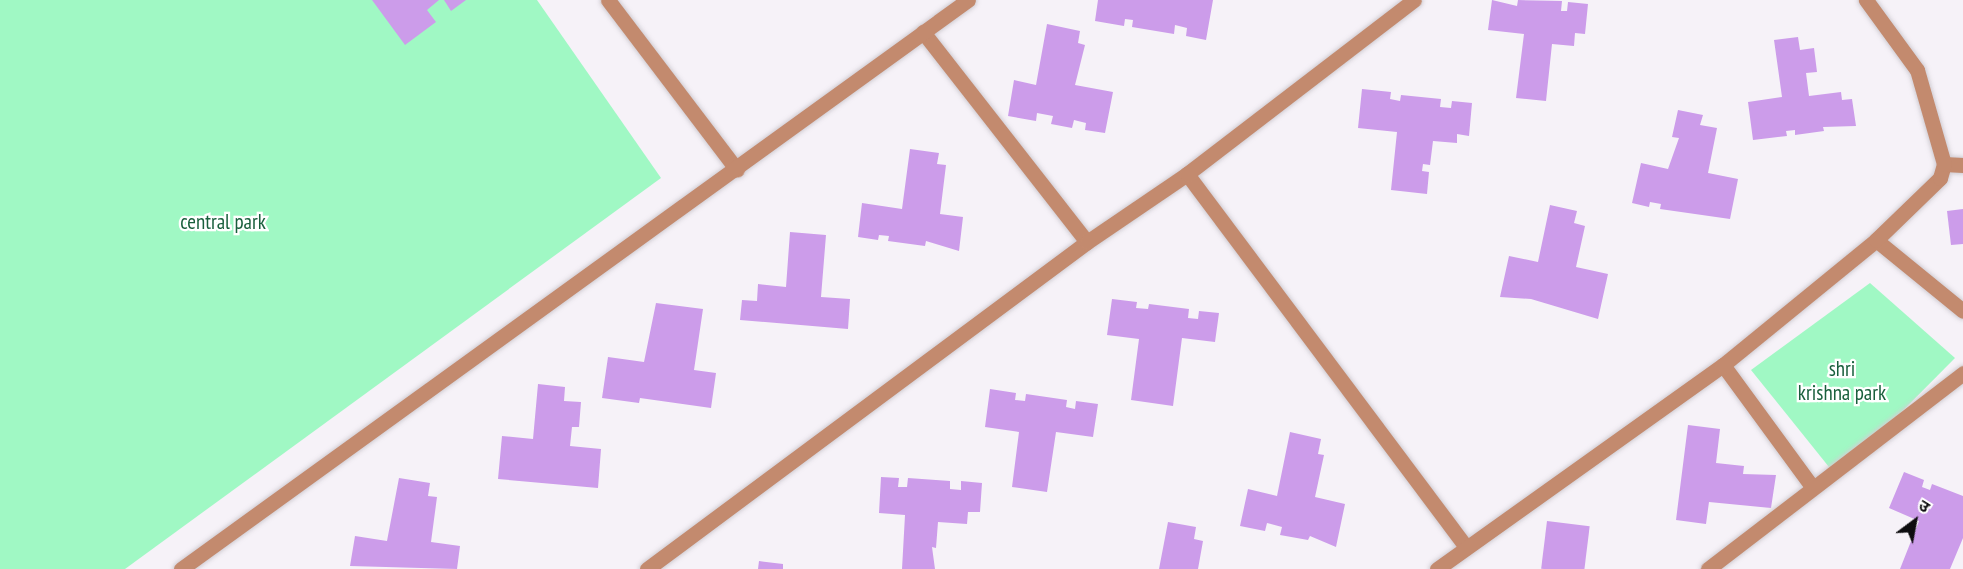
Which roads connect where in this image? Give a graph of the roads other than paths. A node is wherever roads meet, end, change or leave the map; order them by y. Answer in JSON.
{"nodes":[{"id":1,"x":608,"y":0,"type":"edge"},
{"id":2,"x":968,"y":0,"type":"edge"},
{"id":3,"x":1414,"y":0,"type":"edge"},
{"id":4,"x":1866,"y":0,"type":"edge"},
{"id":5,"x":924,"y":32,"type":"junction"},
{"id":6,"x":1944,"y":165,"type":"junction"},
{"id":7,"x":1963,"y":165,"type":"edge"},
{"id":8,"x":737,"y":170,"type":"junction"},
{"id":9,"x":1187,"y":174,"type":"junction"},
{"id":10,"x":1876,"y":240,"type":"junction"},
{"id":11,"x":1087,"y":242,"type":"junction"},
{"id":12,"x":1963,"y":312,"type":"edge"},
{"id":13,"x":1723,"y":365,"type":"junction"},
{"id":14,"x":1963,"y":373,"type":"edge"},
{"id":15,"x":1812,"y":488,"type":"junction"},
{"id":16,"x":1465,"y":546,"type":"junction"},
{"id":17,"x":181,"y":569,"type":"edge"},
{"id":18,"x":647,"y":569,"type":"edge"},
{"id":19,"x":1437,"y":569,"type":"edge"},
{"id":20,"x":1708,"y":569,"type":"edge"}],
"edges":[{"from":1,"to":8,"type":"street"},
{"from":2,"to":5,"type":"street"},
{"from":3,"to":9,"type":"street"},
{"from":4,"to":6,"type":"street"},
{"from":5,"to":8,"type":"street"},
{"from":5,"to":11,"type":"street"},
{"from":6,"to":7,"type":"street"},
{"from":6,"to":10,"type":"street"},
{"from":8,"to":17,"type":"street"},
{"from":9,"to":11,"type":"street"},
{"from":9,"to":16,"type":"street"},
{"from":10,"to":12,"type":"street"},
{"from":10,"to":13,"type":"street"},
{"from":11,"to":18,"type":"street"},
{"from":13,"to":15,"type":"street"},
{"from":13,"to":16,"type":"street"},
{"from":14,"to":15,"type":"street"},
{"from":15,"to":20,"type":"street"},
{"from":16,"to":19,"type":"street"}]}
